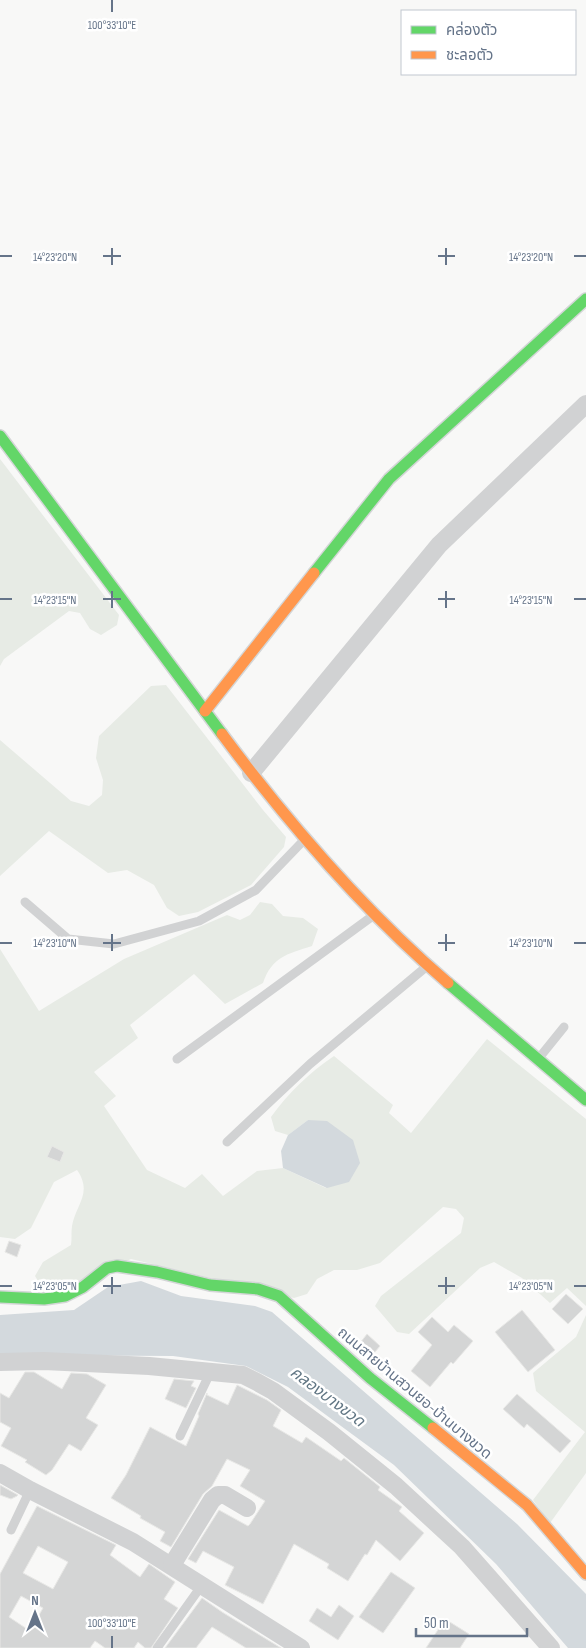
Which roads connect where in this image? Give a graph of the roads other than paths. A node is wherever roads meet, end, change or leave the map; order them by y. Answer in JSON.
{"nodes":[{"id":1,"x":586,"y":298,"type":"edge"},
{"id":2,"x":586,"y":404,"type":"edge"},
{"id":3,"x":0,"y":436,"type":"edge"},
{"id":4,"x":205,"y":711,"type":"junction"},
{"id":5,"x":251,"y":773,"type":"junction"},
{"id":6,"x":306,"y":839,"type":"junction"},
{"id":7,"x":26,"y":902,"type":"dead end"},
{"id":8,"x":374,"y":915,"type":"junction"},
{"id":9,"x":427,"y":965,"type":"junction"},
{"id":10,"x":564,"y":1027,"type":"dead end"},
{"id":11,"x":177,"y":1059,"type":"dead end"},
{"id":12,"x":537,"y":1060,"type":"junction"},
{"id":13,"x":586,"y":1100,"type":"edge"},
{"id":14,"x":227,"y":1142,"type":"dead end"},
{"id":15,"x":0,"y":1297,"type":"edge"},
{"id":16,"x":0,"y":1362,"type":"edge"},
{"id":17,"x":210,"y":1372,"type":"junction"},
{"id":18,"x":180,"y":1436,"type":"dead end"},
{"id":19,"x":0,"y":1473,"type":"edge"},
{"id":20,"x":30,"y":1490,"type":"junction"},
{"id":21,"x":247,"y":1508,"type":"dead end"},
{"id":22,"x":10,"y":1530,"type":"dead end"},
{"id":23,"x":172,"y":1565,"type":"junction"},
{"id":24,"x":586,"y":1574,"type":"edge"},
{"id":25,"x":202,"y":1585,"type":"junction"},
{"id":26,"x":157,"y":1648,"type":"edge"},
{"id":27,"x":302,"y":1648,"type":"edge"},
{"id":28,"x":552,"y":1648,"type":"edge"}],
"edges":[{"from":1,"to":4,"type":"street"},
{"from":2,"to":5,"type":"street"},
{"from":3,"to":4,"type":"street"},
{"from":4,"to":5,"type":"street"},
{"from":5,"to":6,"type":"street"},
{"from":6,"to":7,"type":"lane"},
{"from":6,"to":8,"type":"street"},
{"from":8,"to":9,"type":"street"},
{"from":8,"to":11,"type":"lane"},
{"from":9,"to":12,"type":"street"},
{"from":9,"to":14,"type":"lane"},
{"from":10,"to":12,"type":"lane"},
{"from":12,"to":13,"type":"street"},
{"from":15,"to":24,"type":"street","name":"ถนนสายบ้านสวนยอ-บ้านบางขวด"},
{"from":16,"to":17,"type":"street"},
{"from":17,"to":18,"type":"lane"},
{"from":17,"to":28,"type":"street"},
{"from":19,"to":20,"type":"street"},
{"from":20,"to":22,"type":"lane"},
{"from":20,"to":23,"type":"street"},
{"from":21,"to":23,"type":"street"},
{"from":23,"to":25,"type":"street"},
{"from":25,"to":26,"type":"lane"},
{"from":25,"to":27,"type":"street"}]}
